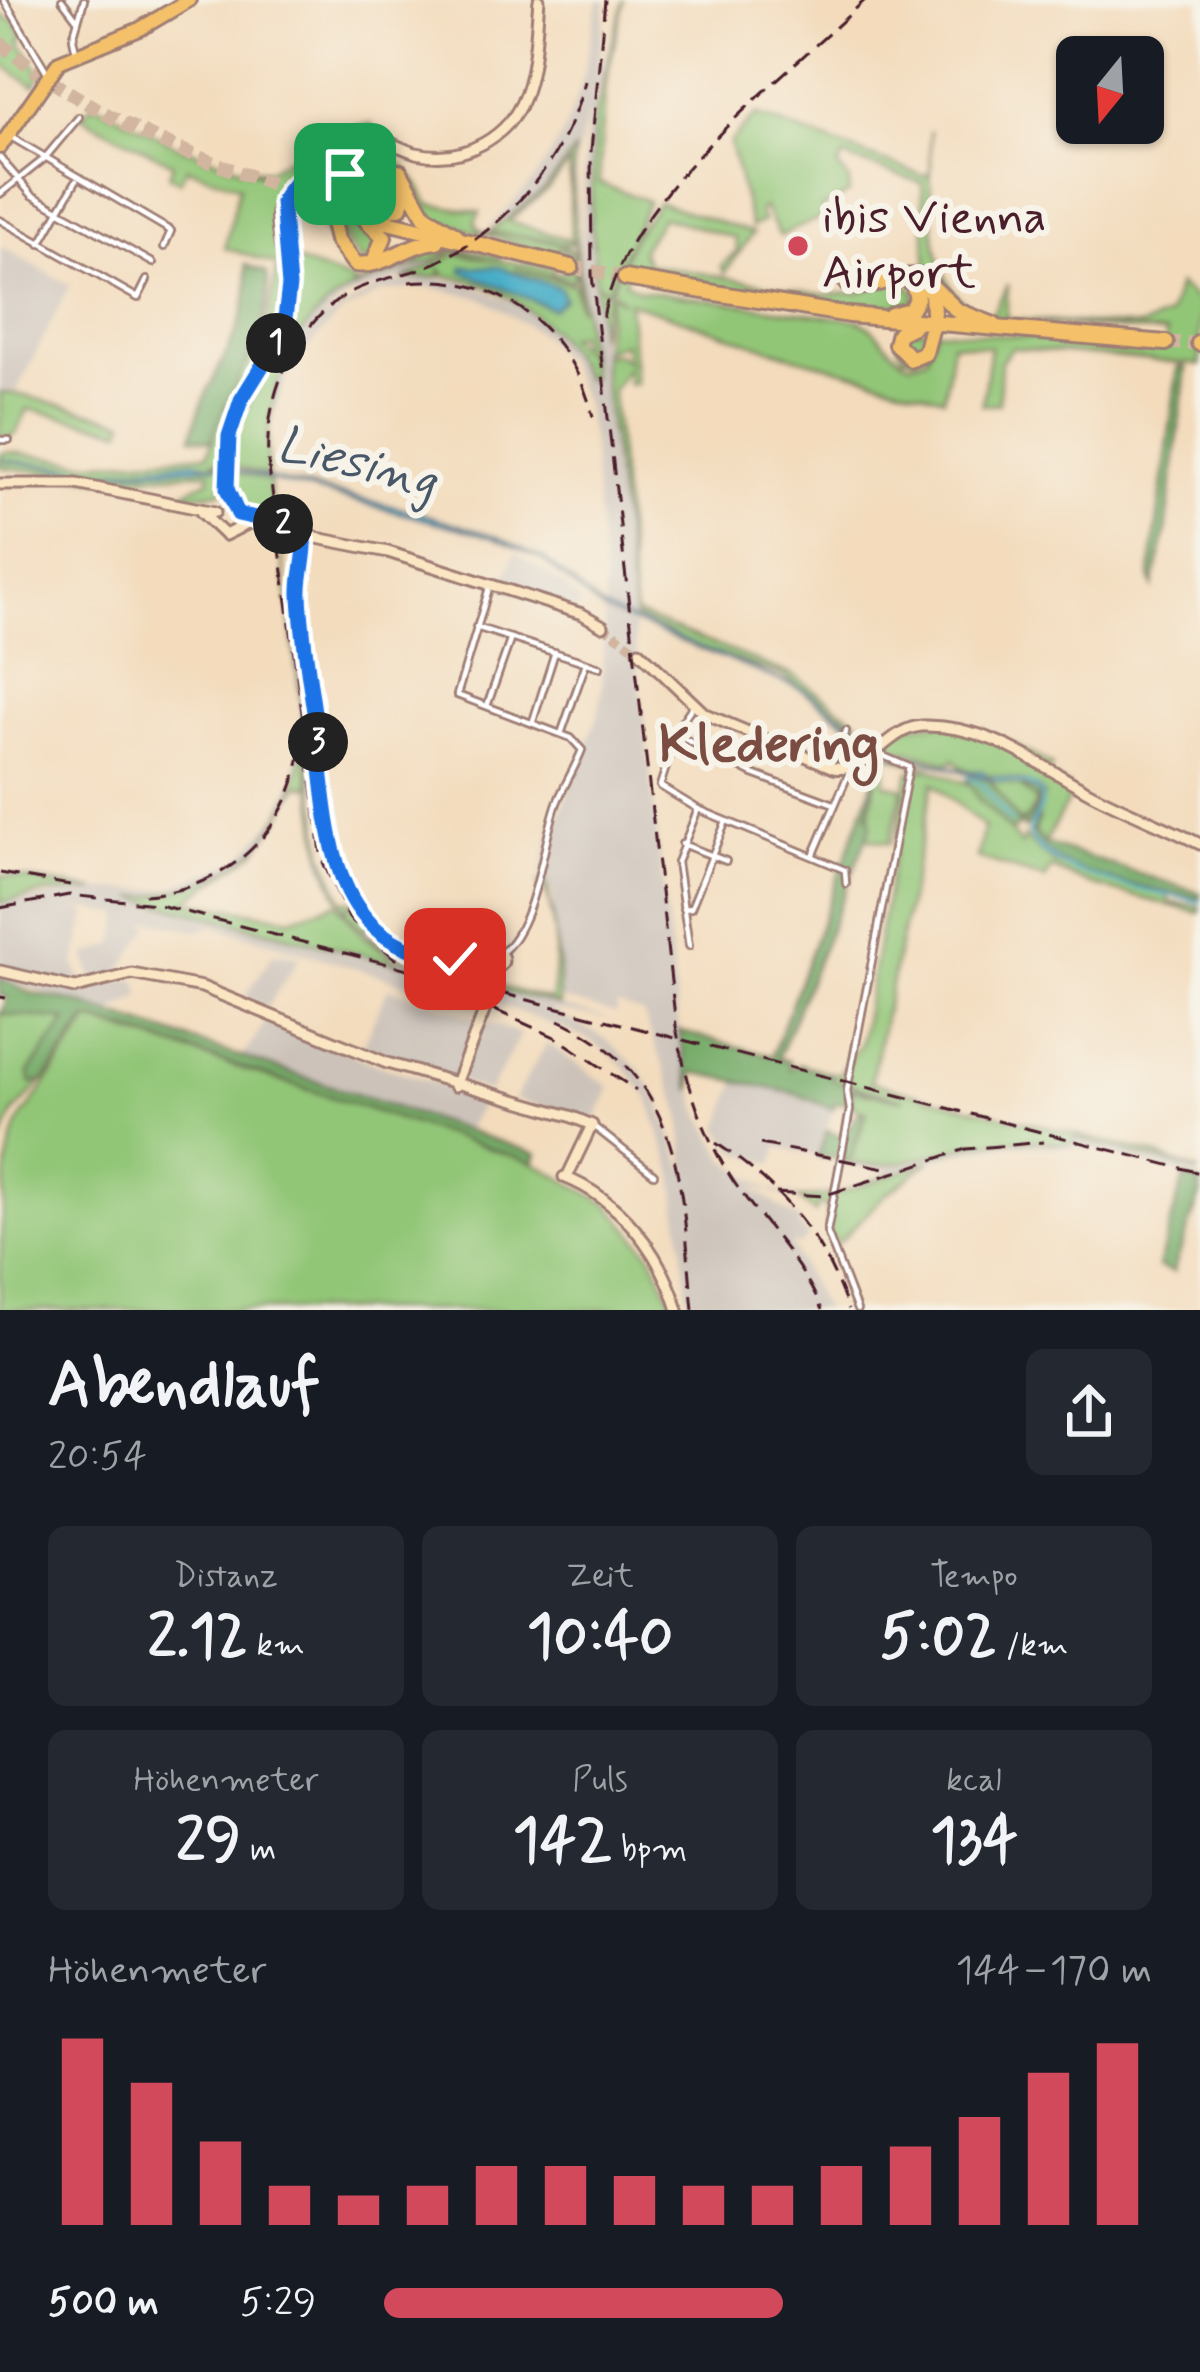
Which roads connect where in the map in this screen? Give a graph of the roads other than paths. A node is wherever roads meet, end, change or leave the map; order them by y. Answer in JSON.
{"nodes":[{"id":1,"x":4,"y":0,"type":"edge"},
{"id":2,"x":62,"y":0,"type":"edge"},
{"id":3,"x":84,"y":0,"type":"edge"},
{"id":4,"x":189,"y":0,"type":"edge"},
{"id":5,"x":539,"y":0,"type":"edge"},
{"id":6,"x":169,"y":5,"type":"edge"},
{"id":7,"x":78,"y":21,"type":"junction"},
{"id":8,"x":76,"y":52,"type":"junction"},
{"id":9,"x":48,"y":74,"type":"junction"},
{"id":10,"x":79,"y":117,"type":"dead end"},
{"id":11,"x":6,"y":142,"type":"edge"},
{"id":12,"x":0,"y":158,"type":"edge"},
{"id":13,"x":44,"y":159,"type":"junction"},
{"id":14,"x":77,"y":179,"type":"junction"},
{"id":15,"x":16,"y":181,"type":"junction"},
{"id":16,"x":337,"y":188,"type":"junction"},
{"id":17,"x":0,"y":194,"type":"edge"},
{"id":18,"x":59,"y":212,"type":"junction"},
{"id":19,"x":0,"y":220,"type":"edge"},
{"id":20,"x":459,"y":238,"type":"junction"},
{"id":21,"x":40,"y":244,"type":"junction"},
{"id":22,"x":164,"y":247,"type":"dead end"},
{"id":23,"x":153,"y":263,"type":"dead end"},
{"id":24,"x":571,"y":264,"type":"tunnel mouth"},
{"id":25,"x":903,"y":276,"type":"junction"},
{"id":26,"x":147,"y":280,"type":"dead end"},
{"id":27,"x":845,"y":286,"type":"dead end"},
{"id":28,"x":934,"y":314,"type":"dead end"},
{"id":29,"x":849,"y":315,"type":"junction"},
{"id":30,"x":891,"y":315,"type":"junction"},
{"id":31,"x":994,"y":325,"type":"junction"},
{"id":32,"x":969,"y":329,"type":"junction"},
{"id":33,"x":0,"y":440,"type":"edge"},
{"id":34,"x":9,"y":440,"type":"dead end"},
{"id":35,"x":0,"y":484,"type":"edge"},
{"id":36,"x":226,"y":508,"type":"junction"},
{"id":37,"x":309,"y":541,"type":"junction"},
{"id":38,"x":489,"y":587,"type":"junction"},
{"id":39,"x":603,"y":626,"type":"tunnel mouth"},
{"id":40,"x":476,"y":627,"type":"junction"},
{"id":41,"x":511,"y":638,"type":"junction"},
{"id":42,"x":639,"y":651,"type":"tunnel mouth"},
{"id":43,"x":555,"y":652,"type":"junction"},
{"id":44,"x":586,"y":663,"type":"junction"},
{"id":45,"x":600,"y":667,"type":"dead end"},
{"id":46,"x":693,"y":705,"type":"junction"},
{"id":47,"x":488,"y":706,"type":"junction"},
{"id":48,"x":532,"y":723,"type":"junction"},
{"id":49,"x":846,"y":731,"type":"dead end"},
{"id":50,"x":561,"y":734,"type":"junction"},
{"id":51,"x":677,"y":734,"type":"junction"},
{"id":52,"x":878,"y":749,"type":"junction"},
{"id":53,"x":840,"y":771,"type":"junction"},
{"id":54,"x":834,"y":804,"type":"junction"},
{"id":55,"x":698,"y":809,"type":"junction"},
{"id":56,"x":726,"y":821,"type":"junction"},
{"id":57,"x":682,"y":844,"type":"junction"},
{"id":58,"x":1200,"y":844,"type":"edge"},
{"id":59,"x":712,"y":855,"type":"junction"},
{"id":60,"x":812,"y":857,"type":"junction"},
{"id":61,"x":726,"y":861,"type":"dead end"},
{"id":62,"x":846,"y":884,"type":"dead end"},
{"id":63,"x":683,"y":909,"type":"junction"},
{"id":64,"x":689,"y":946,"type":"dead end"},
{"id":65,"x":500,"y":954,"type":"joint"},
{"id":66,"x":492,"y":964,"type":"junction"},
{"id":67,"x":0,"y":970,"type":"edge"},
{"id":68,"x":454,"y":1086,"type":"junction"},
{"id":69,"x":592,"y":1125,"type":"junction"},
{"id":70,"x":654,"y":1174,"type":"dead end"},
{"id":71,"x":678,"y":1310,"type":"edge"},
{"id":72,"x":857,"y":1310,"type":"edge"}],
"edges":[{"from":1,"to":9,"type":"street"},
{"from":2,"to":7,"type":"street"},
{"from":3,"to":7,"type":"street"},
{"from":4,"to":6,"type":"main road"},
{"from":5,"to":16,"type":"street"},
{"from":6,"to":8,"type":"main road"},
{"from":7,"to":8,"type":"street"},
{"from":8,"to":9,"type":"main road"},
{"from":9,"to":11,"type":"main road"},
{"from":10,"to":13,"type":"street"},
{"from":11,"to":13,"type":"street"},
{"from":12,"to":15,"type":"street"},
{"from":13,"to":14,"type":"street"},
{"from":13,"to":15,"type":"street"},
{"from":14,"to":18,"type":"street"},
{"from":14,"to":22,"type":"street"},
{"from":15,"to":17,"type":"street"},
{"from":15,"to":18,"type":"street"},
{"from":16,"to":20,"type":"highway"},
{"from":16,"to":20,"type":"highway"},
{"from":16,"to":20,"type":"highway"},
{"from":16,"to":36,"type":"street"},
{"from":18,"to":21,"type":"street"},
{"from":18,"to":23,"type":"street"},
{"from":19,"to":21,"type":"street"},
{"from":20,"to":24,"type":"highway"},
{"from":21,"to":26,"type":"street"},
{"from":25,"to":27,"type":"highway"},
{"from":25,"to":28,"type":"highway"},
{"from":25,"to":30,"type":"highway"},
{"from":25,"to":31,"type":"highway"},
{"from":29,"to":30,"type":"highway"},
{"from":29,"to":32,"type":"highway"},
{"from":29,"to":32,"type":"highway"},
{"from":30,"to":31,"type":"highway"},
{"from":31,"to":32,"type":"highway"},
{"from":33,"to":34,"type":"street"},
{"from":35,"to":36,"type":"street"},
{"from":36,"to":37,"type":"street"},
{"from":37,"to":38,"type":"street"},
{"from":37,"to":66,"type":"street"},
{"from":38,"to":39,"type":"street"},
{"from":38,"to":40,"type":"street"},
{"from":40,"to":41,"type":"street"},
{"from":40,"to":47,"type":"street"},
{"from":41,"to":43,"type":"street"},
{"from":41,"to":47,"type":"street"},
{"from":42,"to":46,"type":"street"},
{"from":43,"to":44,"type":"street"},
{"from":43,"to":48,"type":"street"},
{"from":44,"to":45,"type":"street"},
{"from":44,"to":50,"type":"street"},
{"from":46,"to":51,"type":"street"},
{"from":46,"to":53,"type":"street"},
{"from":47,"to":48,"type":"street"},
{"from":48,"to":50,"type":"street"},
{"from":49,"to":53,"type":"street"},
{"from":50,"to":65,"type":"street"},
{"from":51,"to":54,"type":"street"},
{"from":51,"to":55,"type":"street"},
{"from":52,"to":53,"type":"street"},
{"from":52,"to":58,"type":"street"},
{"from":52,"to":72,"type":"street"},
{"from":53,"to":54,"type":"street"},
{"from":54,"to":60,"type":"street"},
{"from":55,"to":56,"type":"street"},
{"from":55,"to":57,"type":"street"},
{"from":56,"to":59,"type":"street"},
{"from":56,"to":60,"type":"street"},
{"from":57,"to":59,"type":"street"},
{"from":57,"to":63,"type":"street"},
{"from":59,"to":61,"type":"street"},
{"from":59,"to":63,"type":"street"},
{"from":60,"to":62,"type":"street"},
{"from":63,"to":64,"type":"street"},
{"from":65,"to":66,"type":"street"},
{"from":66,"to":68,"type":"street"},
{"from":67,"to":68,"type":"street"},
{"from":68,"to":69,"type":"street"},
{"from":69,"to":70,"type":"street"},
{"from":69,"to":71,"type":"street"}]}
